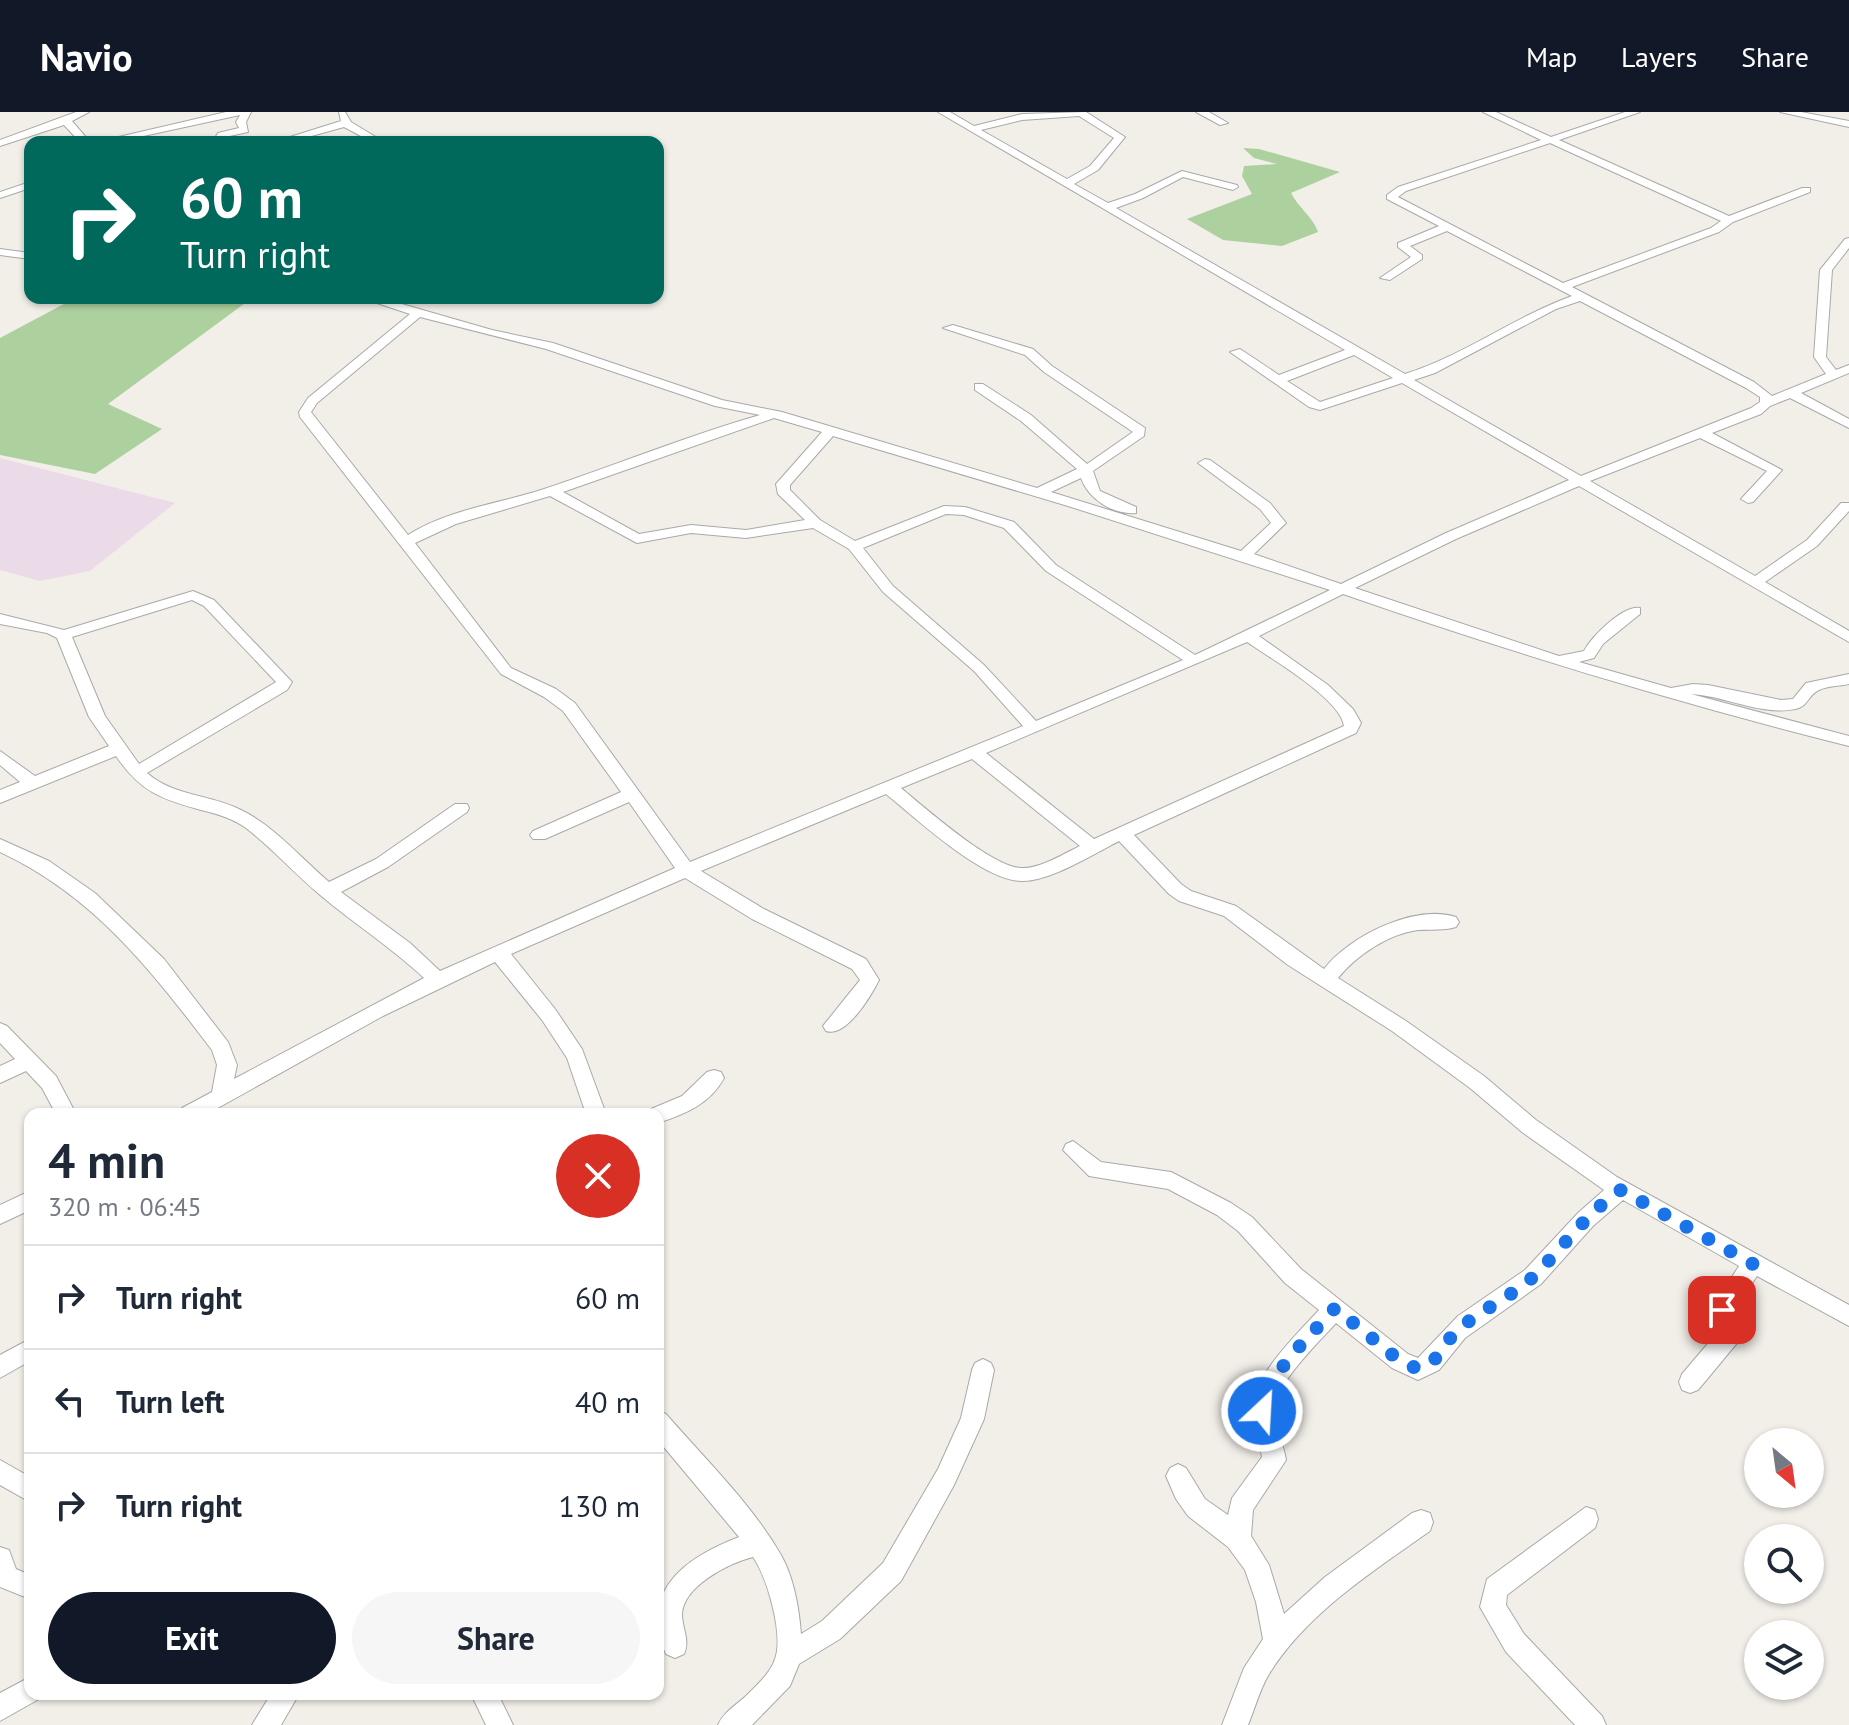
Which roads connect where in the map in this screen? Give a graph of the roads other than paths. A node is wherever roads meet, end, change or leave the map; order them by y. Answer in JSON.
{"nodes":[{"id":1,"x":56,"y":112,"type":"edge"},
{"id":2,"x":239,"y":112,"type":"edge"},
{"id":3,"x":246,"y":112,"type":"edge"},
{"id":4,"x":340,"y":112,"type":"edge"},
{"id":5,"x":943,"y":112,"type":"edge"},
{"id":6,"x":1080,"y":112,"type":"edge"},
{"id":7,"x":1201,"y":112,"type":"edge"},
{"id":8,"x":1488,"y":112,"type":"edge"},
{"id":9,"x":1635,"y":112,"type":"edge"},
{"id":10,"x":1833,"y":112,"type":"edge"},
{"id":11,"x":1790,"y":113,"type":"edge"},
{"id":12,"x":74,"y":117,"type":"edge"},
{"id":13,"x":346,"y":123,"type":"junction"},
{"id":14,"x":1223,"y":123,"type":"dead end"},
{"id":15,"x":1849,"y":124,"type":"edge"},
{"id":16,"x":972,"y":129,"type":"junction"},
{"id":17,"x":82,"y":136,"type":"edge"},
{"id":18,"x":129,"y":136,"type":"edge"},
{"id":19,"x":221,"y":136,"type":"edge"},
{"id":20,"x":300,"y":136,"type":"edge"},
{"id":21,"x":369,"y":136,"type":"edge"},
{"id":22,"x":1550,"y":140,"type":"junction"},
{"id":23,"x":0,"y":143,"type":"edge"},
{"id":24,"x":1066,"y":184,"type":"junction"},
{"id":25,"x":24,"y":187,"type":"edge"},
{"id":26,"x":1233,"y":187,"type":"dead end"},
{"id":27,"x":1806,"y":190,"type":"dead end"},
{"id":28,"x":0,"y":195,"type":"edge"},
{"id":29,"x":1107,"y":207,"type":"junction"},
{"id":30,"x":1729,"y":220,"type":"junction"},
{"id":31,"x":1445,"y":228,"type":"junction"},
{"id":32,"x":1849,"y":241,"type":"edge"},
{"id":33,"x":0,"y":252,"type":"edge"},
{"id":34,"x":24,"y":255,"type":"edge"},
{"id":35,"x":1386,"y":278,"type":"dead end"},
{"id":36,"x":1562,"y":287,"type":"junction"},
{"id":37,"x":1580,"y":297,"type":"junction"},
{"id":38,"x":390,"y":304,"type":"edge"},
{"id":39,"x":419,"y":312,"type":"junction"},
{"id":40,"x":949,"y":328,"type":"dead end"},
{"id":41,"x":1353,"y":351,"type":"junction"},
{"id":42,"x":1236,"y":352,"type":"dead end"},
{"id":43,"x":1849,"y":369,"type":"edge"},
{"id":44,"x":1834,"y":376,"type":"junction"},
{"id":45,"x":1403,"y":379,"type":"junction"},
{"id":46,"x":1278,"y":380,"type":"junction"},
{"id":47,"x":979,"y":387,"type":"dead end"},
{"id":48,"x":1791,"y":393,"type":"junction"},
{"id":49,"x":1766,"y":403,"type":"junction"},
{"id":50,"x":777,"y":415,"type":"junction"},
{"id":51,"x":1849,"y":424,"type":"edge"},
{"id":52,"x":830,"y":431,"type":"junction"},
{"id":53,"x":1701,"y":433,"type":"junction"},
{"id":54,"x":1205,"y":463,"type":"dead end"},
{"id":55,"x":1086,"y":470,"type":"junction"},
{"id":56,"x":1579,"y":482,"type":"junction"},
{"id":57,"x":551,"y":491,"type":"junction"},
{"id":58,"x":1038,"y":493,"type":"junction"},
{"id":59,"x":1748,"y":499,"type":"dead end"},
{"id":60,"x":1846,"y":506,"type":"dead end"},
{"id":61,"x":815,"y":523,"type":"junction"},
{"id":62,"x":406,"y":543,"type":"junction"},
{"id":63,"x":854,"y":546,"type":"junction"},
{"id":64,"x":1226,"y":550,"type":"junction"},
{"id":65,"x":1244,"y":556,"type":"junction"},
{"id":66,"x":1755,"y":583,"type":"junction"},
{"id":67,"x":1339,"y":588,"type":"junction"},
{"id":68,"x":1635,"y":611,"type":"dead end"},
{"id":69,"x":0,"y":619,"type":"edge"},
{"id":70,"x":63,"y":635,"type":"junction"},
{"id":71,"x":1249,"y":637,"type":"junction"},
{"id":72,"x":1849,"y":637,"type":"edge"},
{"id":73,"x":1553,"y":659,"type":"junction"},
{"id":74,"x":1194,"y":661,"type":"junction"},
{"id":75,"x":1849,"y":679,"type":"edge"},
{"id":76,"x":1671,"y":693,"type":"junction"},
{"id":77,"x":1034,"y":728,"type":"junction"},
{"id":78,"x":1849,"y":741,"type":"edge"},
{"id":79,"x":117,"y":749,"type":"junction"},
{"id":80,"x":975,"y":753,"type":"junction"},
{"id":81,"x":0,"y":756,"type":"edge"},
{"id":82,"x":136,"y":772,"type":"junction"},
{"id":83,"x":32,"y":783,"type":"junction"},
{"id":84,"x":888,"y":787,"type":"junction"},
{"id":85,"x":632,"y":794,"type":"junction"},
{"id":86,"x":0,"y":797,"type":"edge"},
{"id":87,"x":461,"y":808,"type":"dead end"},
{"id":88,"x":1121,"y":834,"type":"junction"},
{"id":89,"x":539,"y":835,"type":"dead end"},
{"id":90,"x":0,"y":845,"type":"edge"},
{"id":91,"x":1091,"y":846,"type":"junction"},
{"id":92,"x":687,"y":871,"type":"junction"},
{"id":93,"x":327,"y":891,"type":"junction"},
{"id":94,"x":1450,"y":922,"type":"dead end"},
{"id":95,"x":499,"y":953,"type":"junction"},
{"id":96,"x":438,"y":980,"type":"junction"},
{"id":97,"x":1327,"y":980,"type":"junction"},
{"id":98,"x":833,"y":1026,"type":"dead end"},
{"id":99,"x":0,"y":1031,"type":"edge"},
{"id":100,"x":30,"y":1060,"type":"junction"},
{"id":101,"x":0,"y":1075,"type":"edge"},
{"id":102,"x":714,"y":1078,"type":"dead end"},
{"id":103,"x":221,"y":1096,"type":"junction"},
{"id":104,"x":63,"y":1108,"type":"edge"},
{"id":105,"x":200,"y":1108,"type":"edge"},
{"id":106,"x":594,"y":1108,"type":"edge"},
{"id":107,"x":664,"y":1113,"type":"edge"},
{"id":108,"x":1073,"y":1150,"type":"dead end"},
{"id":109,"x":1621,"y":1190,"type":"junction"},
{"id":110,"x":24,"y":1203,"type":"edge"},
{"id":111,"x":0,"y":1215,"type":"edge"},
{"id":112,"x":1753,"y":1264,"type":"junction"},
{"id":113,"x":1335,"y":1308,"type":"junction"},
{"id":114,"x":1849,"y":1316,"type":"edge"},
{"id":115,"x":24,"y":1353,"type":"edge"},
{"id":116,"x":0,"y":1367,"type":"edge"},
{"id":117,"x":983,"y":1370,"type":"dead end"},
{"id":118,"x":1690,"y":1382,"type":"dead end"},
{"id":119,"x":664,"y":1429,"type":"edge"},
{"id":120,"x":0,"y":1472,"type":"edge"},
{"id":121,"x":1178,"y":1476,"type":"dead end"},
{"id":122,"x":24,"y":1486,"type":"edge"},
{"id":123,"x":1586,"y":1519,"type":"dead end"},
{"id":124,"x":1421,"y":1522,"type":"dead end"},
{"id":125,"x":1239,"y":1540,"type":"junction"},
{"id":126,"x":758,"y":1543,"type":"junction"},
{"id":127,"x":0,"y":1559,"type":"edge"},
{"id":128,"x":24,"y":1584,"type":"edge"},
{"id":129,"x":1276,"y":1644,"type":"junction"},
{"id":130,"x":675,"y":1645,"type":"dead end"},
{"id":131,"x":790,"y":1655,"type":"junction"},
{"id":132,"x":24,"y":1694,"type":"edge"},
{"id":133,"x":282,"y":1700,"type":"edge"},
{"id":134,"x":487,"y":1700,"type":"edge"},
{"id":135,"x":0,"y":1708,"type":"edge"},
{"id":136,"x":265,"y":1725,"type":"edge"},
{"id":137,"x":500,"y":1725,"type":"edge"},
{"id":138,"x":731,"y":1725,"type":"edge"},
{"id":139,"x":1235,"y":1725,"type":"edge"},
{"id":140,"x":1593,"y":1725,"type":"edge"}],
"edges":[{"from":1,"to":12,"type":"street"},
{"from":2,"to":18,"type":"street"},
{"from":3,"to":19,"type":"street"},
{"from":4,"to":13,"type":"street"},
{"from":5,"to":16,"type":"street"},
{"from":6,"to":16,"type":"street"},
{"from":6,"to":24,"type":"street"},
{"from":7,"to":14,"type":"street"},
{"from":8,"to":22,"type":"street"},
{"from":9,"to":22,"type":"street"},
{"from":10,"to":11,"type":"street"},
{"from":11,"to":15,"type":"street"},
{"from":12,"to":17,"type":"street"},
{"from":12,"to":23,"type":"street"},
{"from":13,"to":20,"type":"street"},
{"from":13,"to":21,"type":"street"},
{"from":16,"to":24,"type":"street"},
{"from":22,"to":30,"type":"street"},
{"from":22,"to":31,"type":"street"},
{"from":24,"to":29,"type":"street"},
{"from":25,"to":28,"type":"street"},
{"from":26,"to":29,"type":"street"},
{"from":27,"to":30,"type":"street"},
{"from":29,"to":41,"type":"street"},
{"from":30,"to":36,"type":"street"},
{"from":31,"to":35,"type":"street"},
{"from":31,"to":36,"type":"street"},
{"from":32,"to":44,"type":"street"},
{"from":33,"to":34,"type":"street"},
{"from":36,"to":37,"type":"street"},
{"from":37,"to":45,"type":"street"},
{"from":37,"to":49,"type":"street"},
{"from":38,"to":39,"type":"street"},
{"from":39,"to":50,"type":"street"},
{"from":39,"to":62,"type":"street"},
{"from":40,"to":55,"type":"street"},
{"from":41,"to":45,"type":"street"},
{"from":41,"to":46,"type":"street"},
{"from":42,"to":46,"type":"street"},
{"from":43,"to":44,"type":"street"},
{"from":44,"to":48,"type":"street"},
{"from":45,"to":46,"type":"street"},
{"from":45,"to":56,"type":"street"},
{"from":47,"to":55,"type":"street"},
{"from":48,"to":49,"type":"street"},
{"from":48,"to":51,"type":"street"},
{"from":49,"to":53,"type":"street"},
{"from":50,"to":52,"type":"street"},
{"from":50,"to":57,"type":"street"},
{"from":52,"to":58,"type":"street"},
{"from":52,"to":61,"type":"street"},
{"from":53,"to":56,"type":"street"},
{"from":53,"to":59,"type":"street"},
{"from":54,"to":65,"type":"street"},
{"from":55,"to":58,"type":"street"},
{"from":55,"to":64,"type":"street"},
{"from":56,"to":66,"type":"street"},
{"from":56,"to":67,"type":"street"},
{"from":57,"to":61,"type":"street"},
{"from":57,"to":62,"type":"street"},
{"from":58,"to":64,"type":"street"},
{"from":60,"to":66,"type":"street"},
{"from":61,"to":63,"type":"street"},
{"from":62,"to":85,"type":"street"},
{"from":63,"to":74,"type":"street"},
{"from":63,"to":77,"type":"street"},
{"from":64,"to":65,"type":"street"},
{"from":65,"to":67,"type":"street"},
{"from":66,"to":72,"type":"street"},
{"from":67,"to":71,"type":"street"},
{"from":67,"to":73,"type":"street"},
{"from":68,"to":73,"type":"street"},
{"from":69,"to":70,"type":"street"},
{"from":70,"to":79,"type":"street"},
{"from":70,"to":82,"type":"street"},
{"from":71,"to":74,"type":"street"},
{"from":71,"to":88,"type":"street"},
{"from":73,"to":76,"type":"street"},
{"from":74,"to":77,"type":"street"},
{"from":75,"to":76,"type":"street"},
{"from":76,"to":78,"type":"street"},
{"from":77,"to":80,"type":"street"},
{"from":79,"to":82,"type":"street"},
{"from":79,"to":83,"type":"street"},
{"from":80,"to":84,"type":"street"},
{"from":80,"to":91,"type":"street"},
{"from":81,"to":83,"type":"street"},
{"from":82,"to":93,"type":"street"},
{"from":83,"to":86,"type":"street"},
{"from":84,"to":91,"type":"street"},
{"from":84,"to":92,"type":"street"},
{"from":85,"to":89,"type":"street"},
{"from":85,"to":92,"type":"street"},
{"from":87,"to":93,"type":"street"},
{"from":88,"to":91,"type":"street"},
{"from":88,"to":97,"type":"street"},
{"from":90,"to":103,"type":"street"},
{"from":92,"to":95,"type":"street"},
{"from":92,"to":98,"type":"street"},
{"from":93,"to":96,"type":"street"},
{"from":94,"to":97,"type":"street"},
{"from":95,"to":96,"type":"street"},
{"from":95,"to":106,"type":"street"},
{"from":96,"to":103,"type":"street"},
{"from":97,"to":109,"type":"street"},
{"from":99,"to":100,"type":"street"},
{"from":100,"to":101,"type":"street"},
{"from":100,"to":104,"type":"street"},
{"from":102,"to":107,"type":"street"},
{"from":103,"to":105,"type":"street"},
{"from":108,"to":113,"type":"street"},
{"from":109,"to":112,"type":"street"},
{"from":109,"to":113,"type":"street"},
{"from":110,"to":111,"type":"street"},
{"from":112,"to":114,"type":"street"},
{"from":112,"to":118,"type":"street"},
{"from":113,"to":125,"type":"street"},
{"from":115,"to":116,"type":"street"},
{"from":117,"to":131,"type":"street"},
{"from":119,"to":126,"type":"street"},
{"from":120,"to":122,"type":"street"},
{"from":121,"to":125,"type":"street"},
{"from":123,"to":140,"type":"street"},
{"from":124,"to":129,"type":"street"},
{"from":125,"to":129,"type":"street"},
{"from":126,"to":130,"type":"street"},
{"from":126,"to":131,"type":"street"},
{"from":127,"to":128,"type":"street"},
{"from":129,"to":139,"type":"street"},
{"from":131,"to":138,"type":"street"},
{"from":132,"to":135,"type":"street"},
{"from":133,"to":136,"type":"street"},
{"from":134,"to":137,"type":"street"}]}
